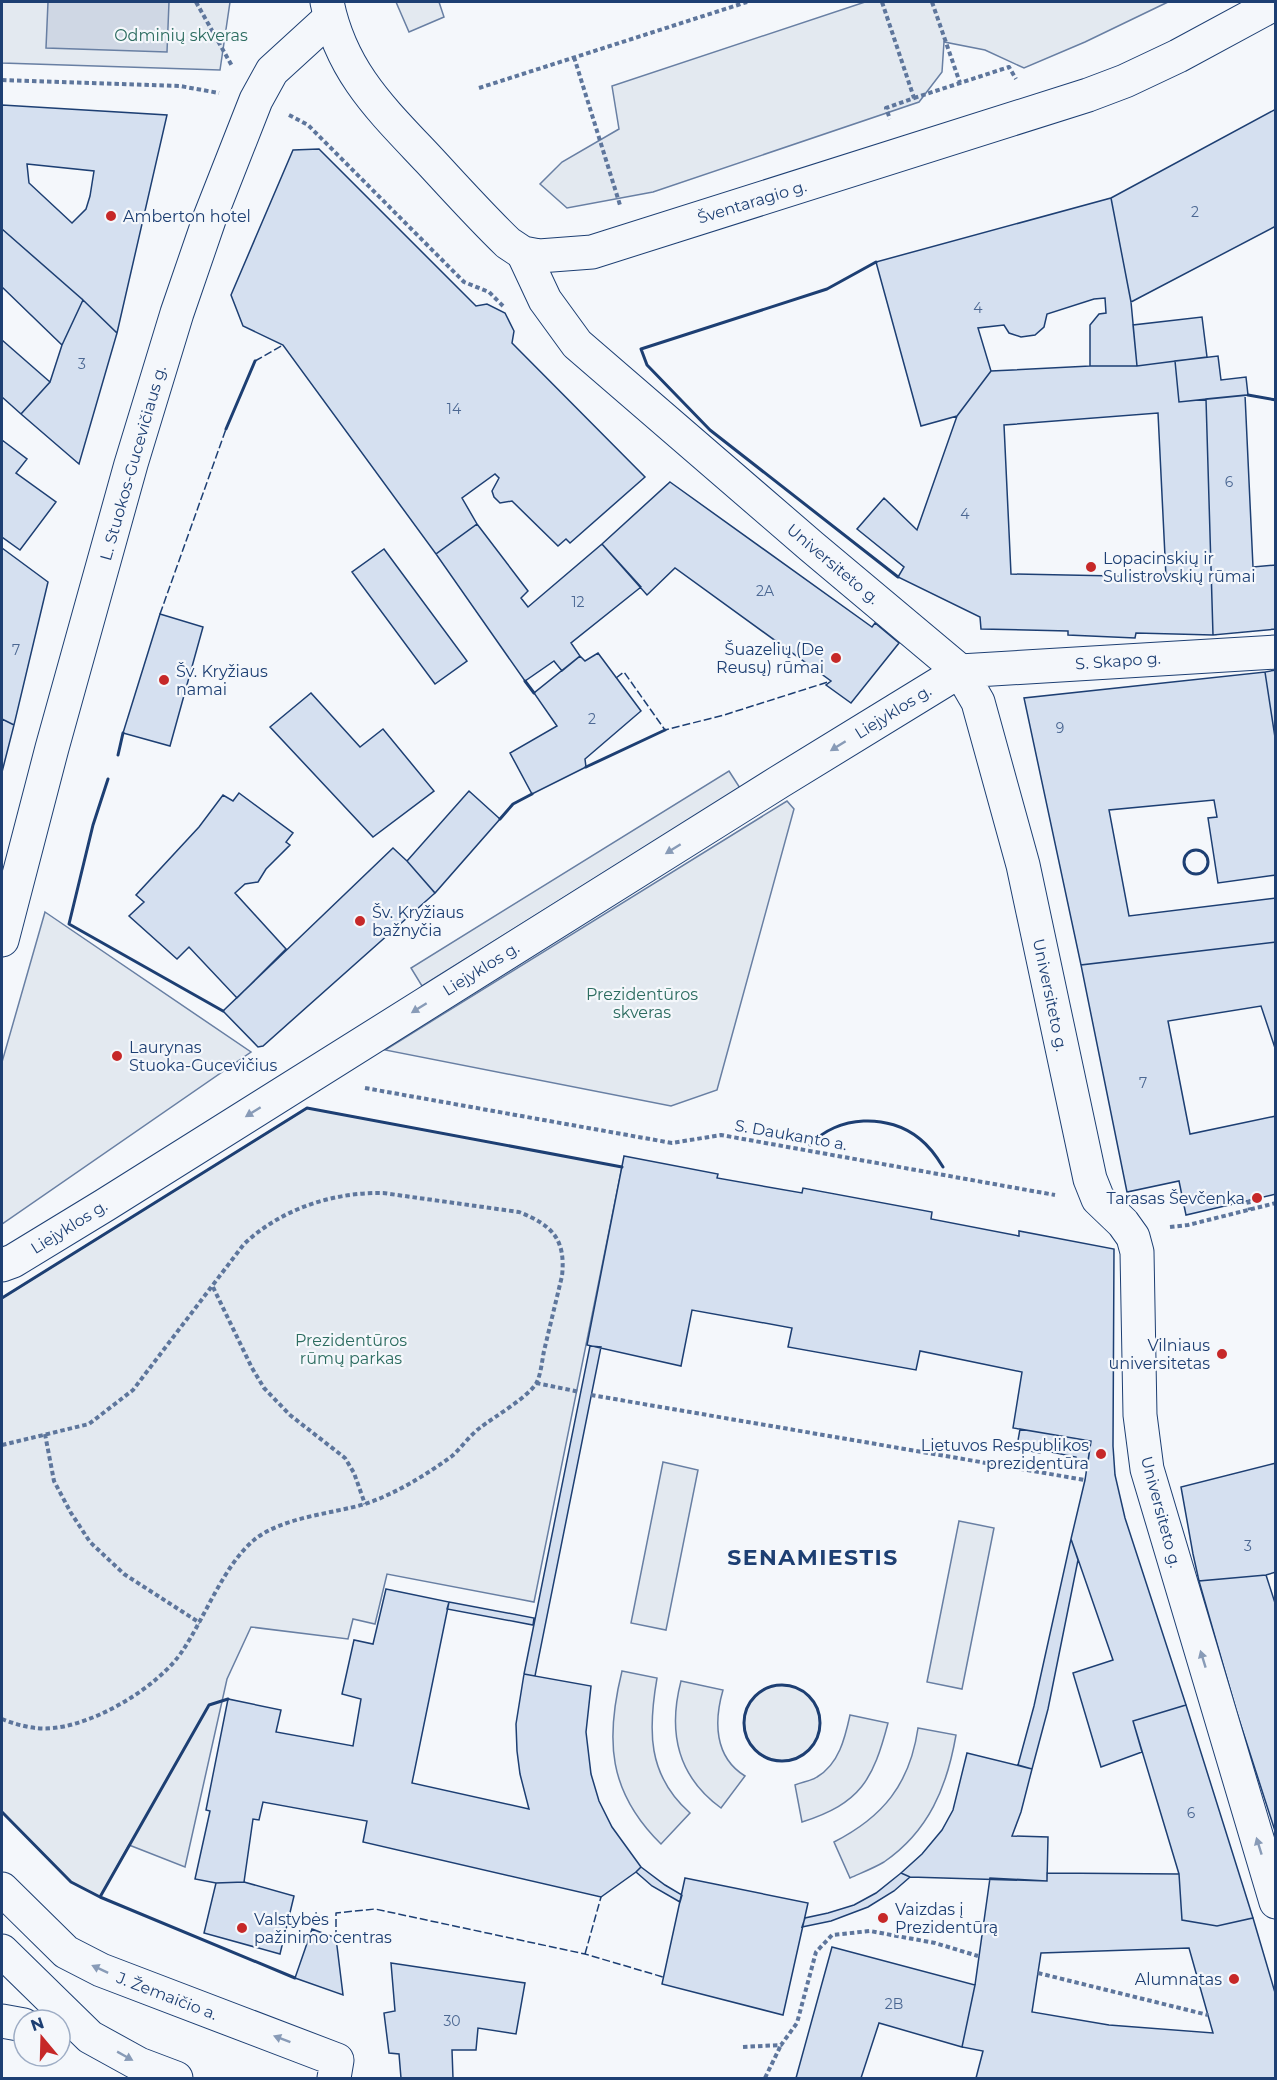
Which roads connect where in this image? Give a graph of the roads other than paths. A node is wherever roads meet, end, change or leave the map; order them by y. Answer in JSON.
{"nodes":[{"id":1,"x":1275,"y":3,"type":"edge"},
{"id":2,"x":328,"y":10,"type":"edge"},
{"id":3,"x":524,"y":253,"type":"junction"},
{"id":4,"x":1275,"y":651,"type":"edge"},
{"id":5,"x":960,"y":671,"type":"junction"},
{"id":6,"x":2,"y":940,"type":"edge"},
{"id":7,"x":2,"y":1265,"type":"edge"},
{"id":8,"x":2,"y":1889,"type":"edge"},
{"id":9,"x":1275,"y":1902,"type":"edge"},
{"id":10,"x":2,"y":1951,"type":"edge"},
{"id":11,"x":66,"y":1952,"type":"junction"},
{"id":12,"x":39,"y":1989,"type":"junction"},
{"id":13,"x":75,"y":2034,"type":"edge"},
{"id":14,"x":176,"y":2079,"type":"edge"},
{"id":15,"x":334,"y":2079,"type":"edge"}],
"edges":[{"from":1,"to":3,"type":"street","name":"Šventaragio g."},
{"from":2,"to":3,"type":"street"},
{"from":2,"to":6,"type":"street","name":"L. Stuokos-Gucevičiaus g."},
{"from":3,"to":5,"type":"street","name":"Universiteto g."},
{"from":4,"to":5,"type":"street","name":"S. Skapo g."},
{"from":5,"to":7,"type":"street","name":"Liejyklos g.","one_way":true},
{"from":9,"to":5,"type":"street","name":"Universiteto g.","one_way":true},
{"from":8,"to":11,"type":"street","name":"J. Žemaičio a."},
{"from":10,"to":12,"type":"street"},
{"from":11,"to":12,"type":"street"},
{"from":15,"to":11,"type":"street","name":"J. Žemaičio a.","one_way":true},
{"from":12,"to":13,"type":"street"},
{"from":13,"to":14,"type":"street","one_way":true}]}
